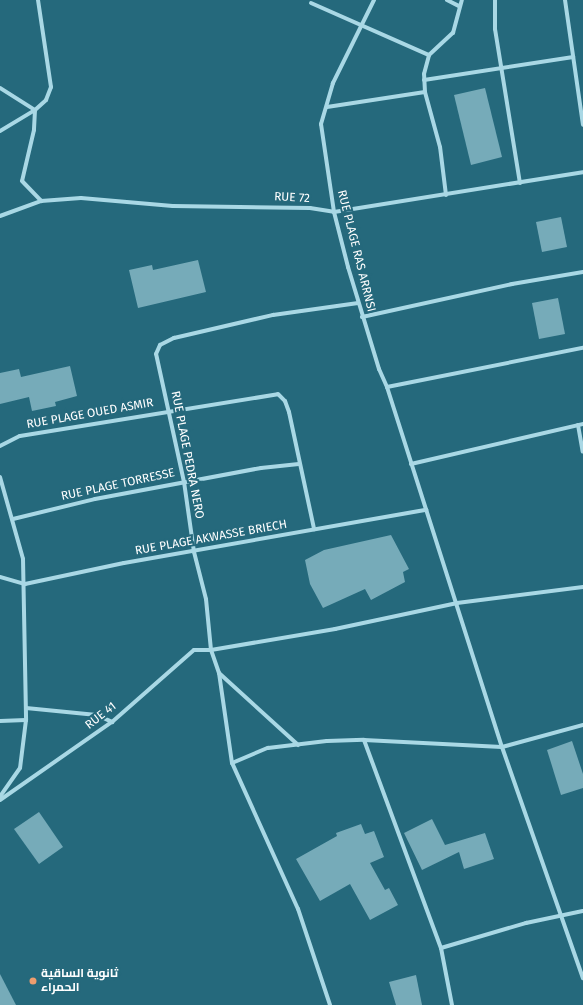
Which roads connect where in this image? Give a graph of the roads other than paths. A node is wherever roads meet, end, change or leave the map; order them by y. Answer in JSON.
{"nodes":[{"id":1,"x":38,"y":0,"type":"edge"},
{"id":2,"x":374,"y":0,"type":"edge"},
{"id":3,"x":447,"y":0,"type":"edge"},
{"id":4,"x":462,"y":0,"type":"edge"},
{"id":5,"x":495,"y":0,"type":"edge"},
{"id":6,"x":565,"y":0,"type":"edge"},
{"id":7,"x":311,"y":3,"type":"dead end"},
{"id":8,"x":459,"y":6,"type":"junction"},
{"id":9,"x":362,"y":24,"type":"junction"},
{"id":10,"x":429,"y":55,"type":"junction"},
{"id":11,"x":574,"y":57,"type":"junction"},
{"id":12,"x":501,"y":67,"type":"junction"},
{"id":13,"x":424,"y":80,"type":"junction"},
{"id":14,"x":0,"y":88,"type":"edge"},
{"id":15,"x":425,"y":92,"type":"junction"},
{"id":16,"x":327,"y":107,"type":"junction"},
{"id":17,"x":36,"y":110,"type":"junction"},
{"id":18,"x":583,"y":125,"type":"edge"},
{"id":19,"x":0,"y":131,"type":"edge"},
{"id":20,"x":583,"y":172,"type":"edge"},
{"id":21,"x":520,"y":183,"type":"junction"},
{"id":22,"x":446,"y":195,"type":"junction"},
{"id":23,"x":41,"y":201,"type":"junction"},
{"id":24,"x":334,"y":212,"type":"junction"},
{"id":25,"x":0,"y":216,"type":"edge"},
{"id":26,"x":583,"y":272,"type":"edge"},
{"id":27,"x":358,"y":303,"type":"junction"},
{"id":28,"x":362,"y":317,"type":"junction"},
{"id":29,"x":583,"y":348,"type":"edge"},
{"id":30,"x":387,"y":387,"type":"junction"},
{"id":31,"x":170,"y":410,"type":"junction"},
{"id":32,"x":581,"y":425,"type":"edge"},
{"id":33,"x":0,"y":446,"type":"edge"},
{"id":34,"x":583,"y":452,"type":"edge"},
{"id":35,"x":299,"y":464,"type":"junction"},
{"id":36,"x":411,"y":464,"type":"junction"},
{"id":37,"x":0,"y":477,"type":"edge"},
{"id":38,"x":184,"y":482,"type":"junction"},
{"id":39,"x":426,"y":510,"type":"junction"},
{"id":40,"x":13,"y":519,"type":"junction"},
{"id":41,"x":314,"y":529,"type":"junction"},
{"id":42,"x":194,"y":552,"type":"junction"},
{"id":43,"x":0,"y":577,"type":"edge"},
{"id":44,"x":25,"y":584,"type":"junction"},
{"id":45,"x":583,"y":587,"type":"edge"},
{"id":46,"x":457,"y":603,"type":"junction"},
{"id":47,"x":211,"y":650,"type":"junction"},
{"id":48,"x":219,"y":673,"type":"junction"},
{"id":49,"x":26,"y":708,"type":"junction"},
{"id":50,"x":26,"y":720,"type":"junction"},
{"id":51,"x":0,"y":721,"type":"edge"},
{"id":52,"x":112,"y":722,"type":"junction"},
{"id":53,"x":583,"y":725,"type":"edge"},
{"id":54,"x":364,"y":740,"type":"junction"},
{"id":55,"x":299,"y":745,"type":"junction"},
{"id":56,"x":502,"y":747,"type":"junction"},
{"id":57,"x":232,"y":763,"type":"junction"},
{"id":58,"x":0,"y":797,"type":"edge"},
{"id":59,"x":0,"y":800,"type":"edge"},
{"id":60,"x":583,"y":911,"type":"edge"},
{"id":61,"x":560,"y":916,"type":"junction"},
{"id":62,"x":441,"y":948,"type":"junction"},
{"id":63,"x":583,"y":978,"type":"edge"},
{"id":64,"x":330,"y":1005,"type":"edge"},
{"id":65,"x":452,"y":1005,"type":"edge"}],
"edges":[{"from":1,"to":17,"type":"street"},
{"from":2,"to":9,"type":"street","name":"RUE PLAGE RAS ARRNSI"},
{"from":3,"to":8,"type":"street"},
{"from":4,"to":8,"type":"street"},
{"from":5,"to":12,"type":"street"},
{"from":6,"to":11,"type":"street"},
{"from":7,"to":9,"type":"street"},
{"from":8,"to":10,"type":"street"},
{"from":9,"to":10,"type":"street"},
{"from":9,"to":16,"type":"street","name":"RUE PLAGE RAS ARRNSI"},
{"from":10,"to":13,"type":"street"},
{"from":11,"to":12,"type":"street"},
{"from":11,"to":18,"type":"street"},
{"from":12,"to":13,"type":"street"},
{"from":12,"to":21,"type":"street"},
{"from":13,"to":15,"type":"street"},
{"from":14,"to":17,"type":"street"},
{"from":15,"to":16,"type":"street"},
{"from":15,"to":22,"type":"street"},
{"from":16,"to":24,"type":"street","name":"RUE PLAGE RAS ARRNSI"},
{"from":17,"to":19,"type":"street"},
{"from":17,"to":23,"type":"street"},
{"from":20,"to":21,"type":"street","name":"RUE 72"},
{"from":21,"to":22,"type":"street","name":"RUE 72"},
{"from":22,"to":24,"type":"street","name":"RUE 72"},
{"from":23,"to":24,"type":"street","name":"RUE 72"},
{"from":23,"to":25,"type":"street","name":"RUE 72"},
{"from":24,"to":27,"type":"street","name":"RUE PLAGE RAS ARRNSI"},
{"from":26,"to":28,"type":"street"},
{"from":27,"to":28,"type":"street","name":"RUE PLAGE RAS ARRNSI"},
{"from":27,"to":31,"type":"street","name":"RUE PLAGE PEDRA NERO"},
{"from":28,"to":30,"type":"street","name":"RUE PLAGE RAS ARRNSI"},
{"from":29,"to":30,"type":"street"},
{"from":30,"to":36,"type":"street","name":"RUE PLAGE RAS ARRNSI"},
{"from":31,"to":33,"type":"street","name":"RUE PLAGE OUED ASMIR"},
{"from":31,"to":35,"type":"street","name":"RUE PLAGE OUED ASMIR"},
{"from":31,"to":38,"type":"street","name":"RUE PLAGE PEDRA NERO"},
{"from":32,"to":34,"type":"street"},
{"from":32,"to":36,"type":"street"},
{"from":35,"to":38,"type":"street","name":"RUE PLAGE TORRESSE"},
{"from":35,"to":41,"type":"street"},
{"from":36,"to":39,"type":"street","name":"RUE PLAGE RAS ARRNSI"},
{"from":37,"to":40,"type":"street"},
{"from":38,"to":40,"type":"street","name":"RUE PLAGE TORRESSE"},
{"from":38,"to":42,"type":"street","name":"RUE PLAGE PEDRA NERO"},
{"from":39,"to":41,"type":"street","name":"RUE PLAGE AKWASSE BRIECH"},
{"from":39,"to":46,"type":"street","name":"RUE PLAGE RAS ARRNSI"},
{"from":40,"to":44,"type":"street"},
{"from":41,"to":42,"type":"street","name":"RUE PLAGE AKWASSE BRIECH"},
{"from":42,"to":44,"type":"street","name":"RUE PLAGE AKWASSE BRIECH"},
{"from":42,"to":47,"type":"street","name":"RUE PLAGE PEDRA NERO"},
{"from":43,"to":44,"type":"street","name":"RUE PLAGE AKWASSE BRIECH"},
{"from":44,"to":49,"type":"street"},
{"from":45,"to":46,"type":"street","name":"RUE 41"},
{"from":46,"to":47,"type":"street","name":"RUE 41"},
{"from":46,"to":56,"type":"street","name":"RUE PLAGE RAS ARRNSI"},
{"from":47,"to":48,"type":"street","name":"RUE PLAGE PEDRA NERO"},
{"from":47,"to":52,"type":"street","name":"RUE 41"},
{"from":48,"to":55,"type":"street"},
{"from":48,"to":57,"type":"street","name":"RUE PLAGE PEDRA NERO"},
{"from":49,"to":50,"type":"street"},
{"from":49,"to":52,"type":"street"},
{"from":50,"to":51,"type":"street"},
{"from":50,"to":58,"type":"street"},
{"from":52,"to":59,"type":"street","name":"RUE 41"},
{"from":53,"to":56,"type":"street"},
{"from":54,"to":55,"type":"street"},
{"from":54,"to":56,"type":"street"},
{"from":54,"to":62,"type":"street"},
{"from":55,"to":57,"type":"street"},
{"from":56,"to":61,"type":"street","name":"RUE PLAGE RAS ARRNSI"},
{"from":57,"to":64,"type":"street","name":"RUE PLAGE PEDRA NERO"},
{"from":60,"to":61,"type":"street"},
{"from":61,"to":62,"type":"street"},
{"from":61,"to":63,"type":"street","name":"RUE PLAGE RAS ARRNSI"},
{"from":62,"to":65,"type":"street"}]}
